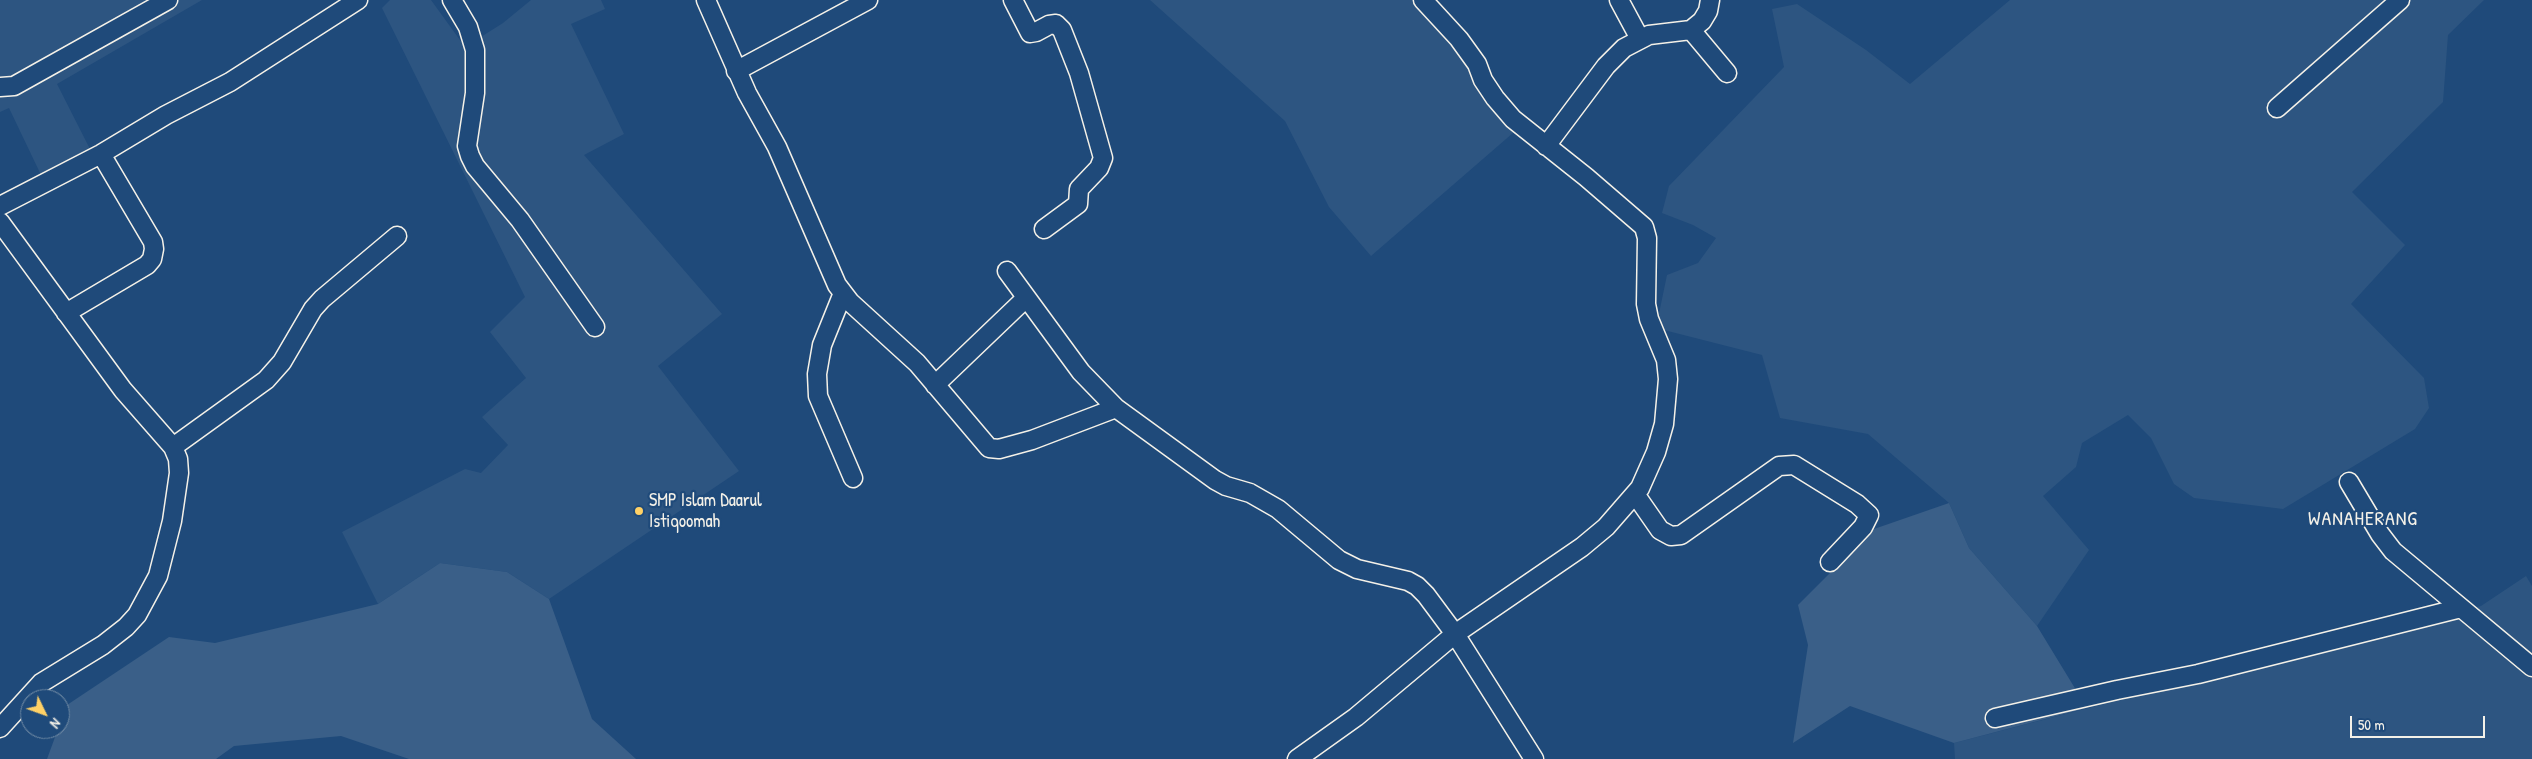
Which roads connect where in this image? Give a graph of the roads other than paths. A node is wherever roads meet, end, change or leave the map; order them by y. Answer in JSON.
{"nodes":[{"id":1,"x":168,"y":0,"type":"edge"},
{"id":2,"x":358,"y":0,"type":"edge"},
{"id":3,"x":452,"y":0,"type":"edge"},
{"id":4,"x":706,"y":0,"type":"edge"},
{"id":5,"x":868,"y":0,"type":"edge"},
{"id":6,"x":1013,"y":0,"type":"edge"},
{"id":7,"x":1423,"y":0,"type":"edge"},
{"id":8,"x":1619,"y":0,"type":"edge"},
{"id":9,"x":1710,"y":0,"type":"edge"},
{"id":10,"x":2400,"y":0,"type":"edge"},
{"id":11,"x":1691,"y":30,"type":"junction"},
{"id":12,"x":1640,"y":39,"type":"junction"},
{"id":13,"x":736,"y":70,"type":"junction"},
{"id":14,"x":1727,"y":73,"type":"dead end"},
{"id":15,"x":0,"y":87,"type":"edge"},
{"id":16,"x":2277,"y":108,"type":"dead end"},
{"id":17,"x":1546,"y":146,"type":"junction"},
{"id":18,"x":101,"y":154,"type":"junction"},
{"id":19,"x":0,"y":206,"type":"edge"},
{"id":20,"x":0,"y":222,"type":"edge"},
{"id":21,"x":1044,"y":230,"type":"dead end"},
{"id":22,"x":397,"y":236,"type":"dead end"},
{"id":23,"x":1007,"y":271,"type":"dead end"},
{"id":24,"x":843,"y":293,"type":"junction"},
{"id":25,"x":1026,"y":298,"type":"junction"},
{"id":26,"x":66,"y":313,"type":"junction"},
{"id":27,"x":595,"y":327,"type":"dead end"},
{"id":28,"x":935,"y":385,"type":"junction"},
{"id":29,"x":1116,"y":408,"type":"junction"},
{"id":30,"x":173,"y":447,"type":"junction"},
{"id":31,"x":853,"y":478,"type":"dead end"},
{"id":32,"x":2348,"y":482,"type":"dead end"},
{"id":33,"x":1635,"y":494,"type":"junction"},
{"id":34,"x":1830,"y":562,"type":"dead end"},
{"id":35,"x":2460,"y":608,"type":"junction"},
{"id":36,"x":1455,"y":634,"type":"junction"},
{"id":37,"x":2532,"y":667,"type":"edge"},
{"id":38,"x":1995,"y":718,"type":"dead end"},
{"id":39,"x":0,"y":728,"type":"edge"},
{"id":40,"x":1297,"y":759,"type":"edge"},
{"id":41,"x":1534,"y":759,"type":"edge"}],
"edges":[{"from":1,"to":15,"type":"street"},
{"from":2,"to":18,"type":"street"},
{"from":3,"to":27,"type":"street"},
{"from":4,"to":13,"type":"street"},
{"from":5,"to":13,"type":"street"},
{"from":6,"to":21,"type":"street"},
{"from":7,"to":17,"type":"street"},
{"from":8,"to":12,"type":"street"},
{"from":9,"to":11,"type":"street"},
{"from":10,"to":16,"type":"street"},
{"from":11,"to":12,"type":"street"},
{"from":11,"to":14,"type":"street"},
{"from":12,"to":17,"type":"street"},
{"from":13,"to":24,"type":"street"},
{"from":17,"to":33,"type":"street"},
{"from":18,"to":19,"type":"street"},
{"from":18,"to":26,"type":"street"},
{"from":20,"to":26,"type":"street"},
{"from":22,"to":30,"type":"street"},
{"from":23,"to":25,"type":"street"},
{"from":24,"to":28,"type":"street"},
{"from":24,"to":31,"type":"street"},
{"from":25,"to":28,"type":"street"},
{"from":25,"to":29,"type":"street"},
{"from":26,"to":30,"type":"street"},
{"from":28,"to":29,"type":"street"},
{"from":29,"to":36,"type":"street"},
{"from":30,"to":39,"type":"street"},
{"from":32,"to":35,"type":"street"},
{"from":33,"to":34,"type":"street"},
{"from":33,"to":36,"type":"street"},
{"from":35,"to":37,"type":"street"},
{"from":35,"to":38,"type":"street"},
{"from":36,"to":40,"type":"street"},
{"from":36,"to":41,"type":"street"}]}
